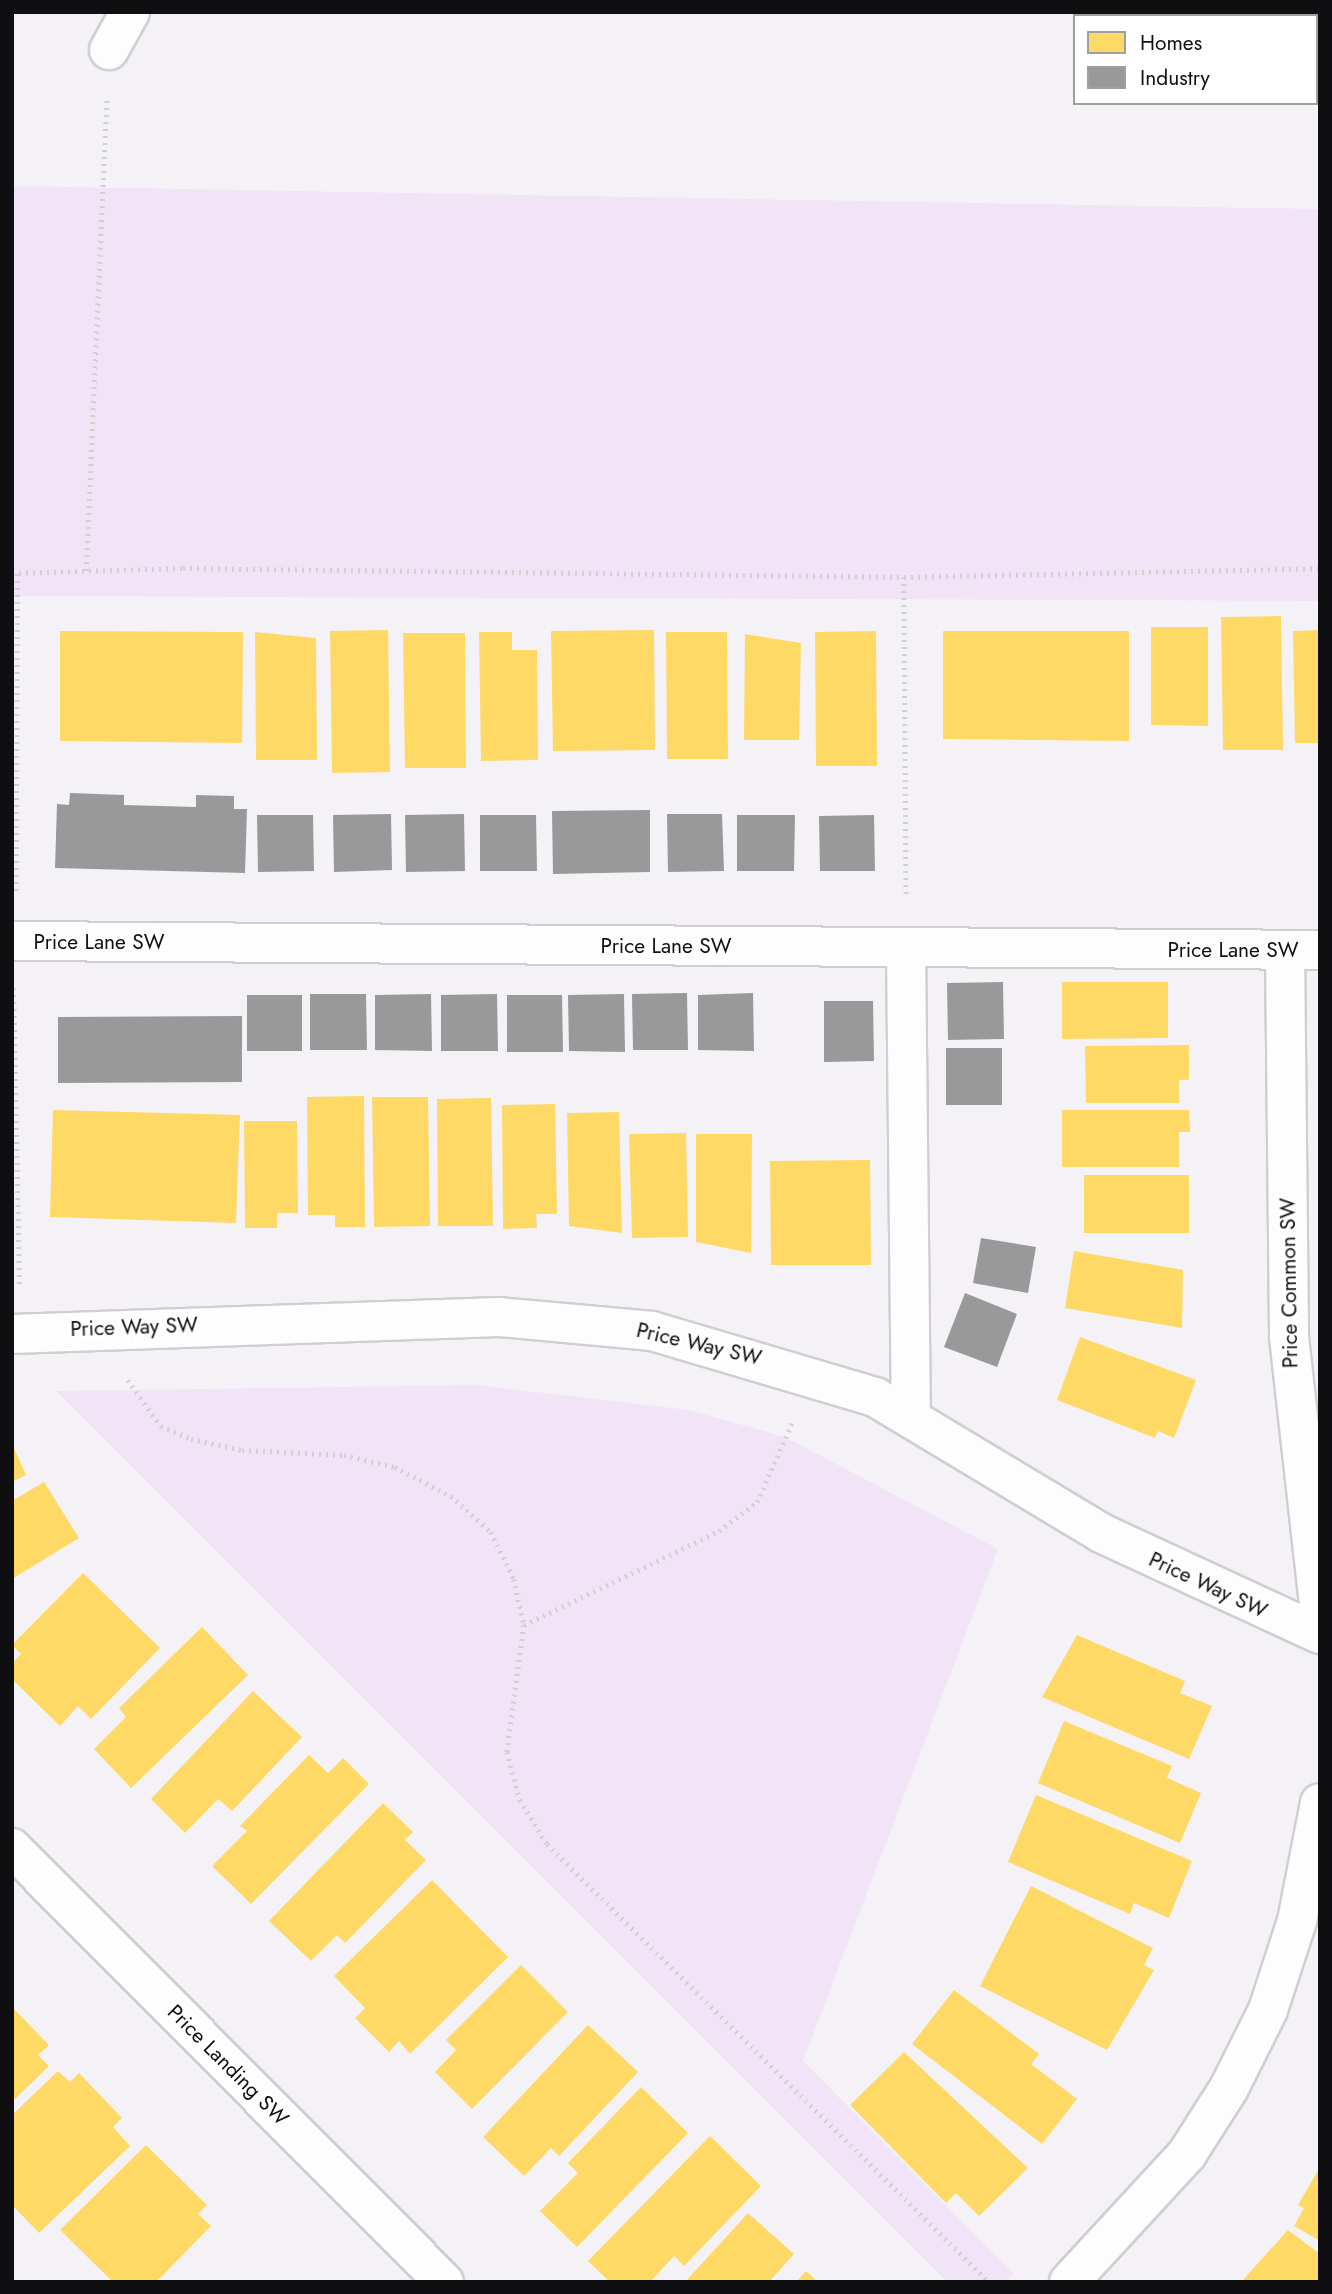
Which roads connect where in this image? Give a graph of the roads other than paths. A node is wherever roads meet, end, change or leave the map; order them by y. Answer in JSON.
{"nodes":[{"id":1,"x":131,"y":12,"type":"edge"},
{"id":2,"x":109,"y":50,"type":"road end"},
{"id":3,"x":906,"y":948,"type":"junction"},
{"id":4,"x":1302,"y":950,"type":"edge"},
{"id":5,"x":13,"y":958,"type":"edge"},
{"id":6,"x":12,"y":1334,"type":"edge"},
{"id":7,"x":911,"y":1417,"type":"junction"},
{"id":8,"x":1320,"y":1614,"type":"edge"},
{"id":9,"x":1320,"y":1634,"type":"edge"},
{"id":10,"x":1320,"y":1803,"type":"edge"},
{"id":11,"x":12,"y":1848,"type":"edge"},
{"id":12,"x":444,"y":2282,"type":"edge"},
{"id":13,"x":1069,"y":2282,"type":"edge"}],
"edges":[{"from":1,"to":2,"type":"street"},
{"from":3,"to":4,"type":"street","name":"Price Lane SW"},
{"from":3,"to":5,"type":"street","name":"Price Lane SW"},
{"from":3,"to":7,"type":"street"},
{"from":4,"to":8,"type":"street","name":"Price Common SW"},
{"from":6,"to":7,"type":"street","name":"Price Way SW"},
{"from":7,"to":9,"type":"street","name":"Price Way SW"},
{"from":10,"to":13,"type":"street"},
{"from":11,"to":12,"type":"street","name":"Price Landing SW"}]}
